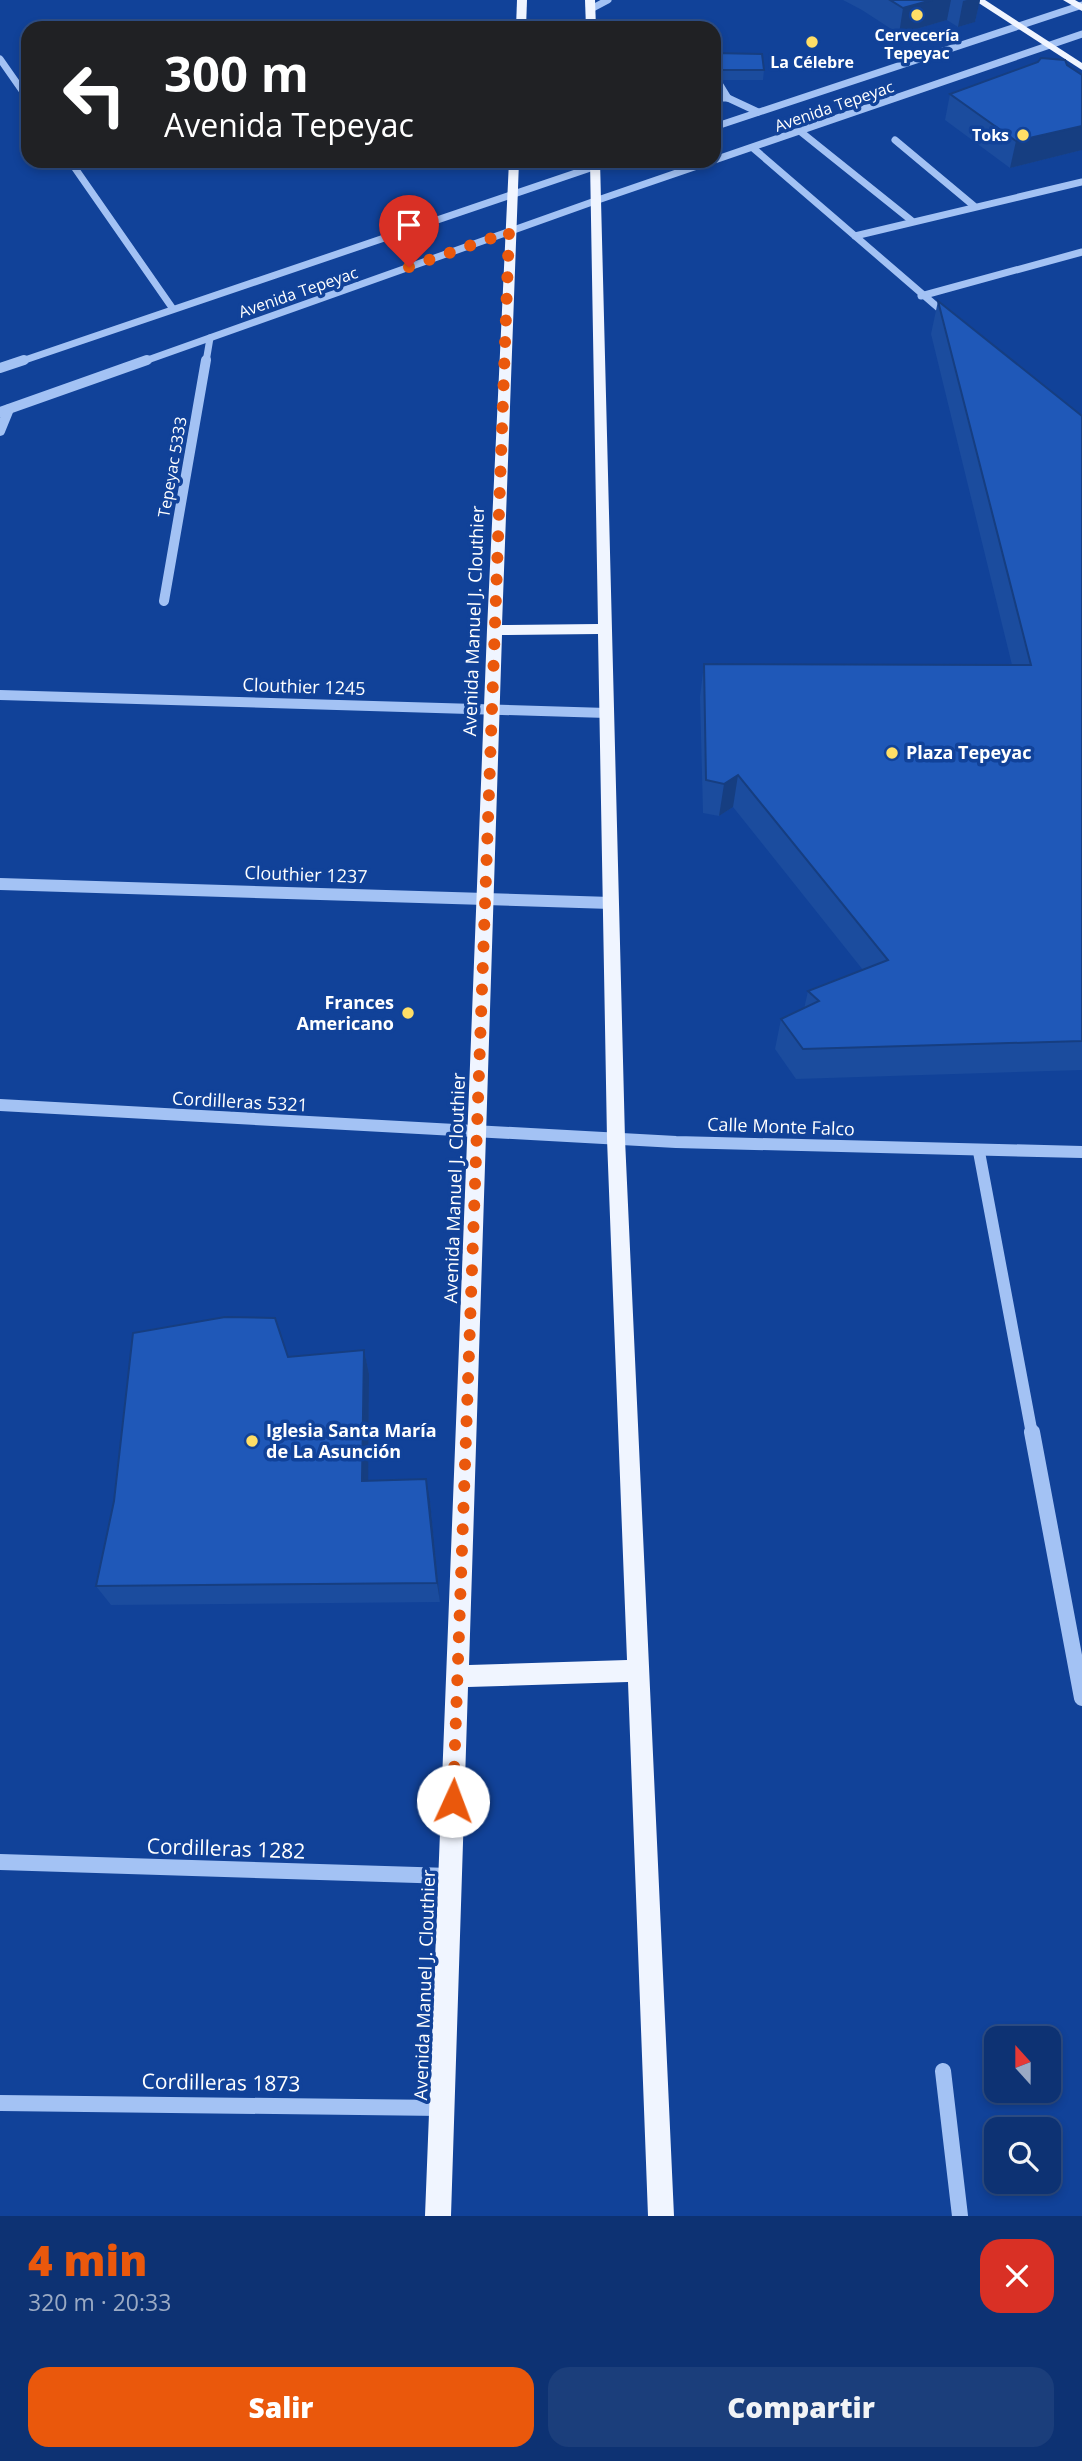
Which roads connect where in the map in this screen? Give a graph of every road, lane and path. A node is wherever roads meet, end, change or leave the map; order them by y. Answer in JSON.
{"nodes":[{"id":1,"x":522,"y":0,"type":"edge"},
{"id":2,"x":608,"y":0,"type":"edge"},
{"id":3,"x":979,"y":0,"type":"edge"},
{"id":4,"x":1068,"y":0,"type":"edge"},
{"id":5,"x":590,"y":4,"type":"edge"},
{"id":6,"x":1081,"y":6,"type":"edge"},
{"id":7,"x":521,"y":21,"type":"edge"},
{"id":8,"x":1019,"y":26,"type":"junction"},
{"id":9,"x":1082,"y":34,"type":"edge"},
{"id":10,"x":1049,"y":46,"type":"junction"},
{"id":11,"x":0,"y":59,"type":"edge"},
{"id":12,"x":1082,"y":67,"type":"edge"},
{"id":13,"x":721,"y":87,"type":"edge"},
{"id":14,"x":21,"y":89,"type":"edge"},
{"id":15,"x":721,"y":98,"type":"edge"},
{"id":16,"x":728,"y":98,"type":"junction"},
{"id":17,"x":758,"y":112,"type":"junction"},
{"id":18,"x":721,"y":125,"type":"edge"},
{"id":19,"x":801,"y":132,"type":"junction"},
{"id":20,"x":895,"y":140,"type":"dead end"},
{"id":21,"x":753,"y":148,"type":"junction"},
{"id":22,"x":721,"y":159,"type":"edge"},
{"id":23,"x":76,"y":168,"type":"edge"},
{"id":24,"x":514,"y":168,"type":"edge"},
{"id":25,"x":586,"y":168,"type":"edge"},
{"id":26,"x":599,"y":168,"type":"edge"},
{"id":27,"x":693,"y":168,"type":"edge"},
{"id":28,"x":1082,"y":182,"type":"edge"},
{"id":29,"x":513,"y":193,"type":"junction"},
{"id":30,"x":595,"y":201,"type":"junction"},
{"id":31,"x":974,"y":206,"type":"junction"},
{"id":32,"x":912,"y":221,"type":"junction"},
{"id":33,"x":509,"y":232,"type":"junction"},
{"id":34,"x":855,"y":236,"type":"junction"},
{"id":35,"x":1082,"y":252,"type":"edge"},
{"id":36,"x":921,"y":296,"type":"junction"},
{"id":37,"x":173,"y":309,"type":"junction"},
{"id":38,"x":953,"y":320,"type":"edge"},
{"id":39,"x":210,"y":338,"type":"junction"},
{"id":40,"x":0,"y":368,"type":"edge"},
{"id":41,"x":4,"y":411,"type":"edge"},
{"id":42,"x":0,"y":431,"type":"edge"},
{"id":43,"x":164,"y":601,"type":"dead end"},
{"id":44,"x":494,"y":629,"type":"junction"},
{"id":45,"x":605,"y":629,"type":"junction"},
{"id":46,"x":0,"y":695,"type":"edge"},
{"id":47,"x":491,"y":711,"type":"junction"},
{"id":48,"x":607,"y":713,"type":"junction"},
{"id":49,"x":0,"y":884,"type":"edge"},
{"id":50,"x":485,"y":898,"type":"junction"},
{"id":51,"x":611,"y":903,"type":"junction"},
{"id":52,"x":0,"y":1105,"type":"edge"},
{"id":53,"x":478,"y":1133,"type":"junction"},
{"id":54,"x":616,"y":1139,"type":"junction"},
{"id":55,"x":979,"y":1152,"type":"junction"},
{"id":56,"x":1082,"y":1152,"type":"edge"},
{"id":57,"x":638,"y":1671,"type":"junction"},
{"id":58,"x":457,"y":1676,"type":"junction"},
{"id":59,"x":1082,"y":1698,"type":"edge"},
{"id":60,"x":0,"y":1862,"type":"edge"},
{"id":61,"x":450,"y":1876,"type":"junction"},
{"id":62,"x":943,"y":2071,"type":"dead end"},
{"id":63,"x":0,"y":2103,"type":"edge"},
{"id":64,"x":442,"y":2108,"type":"junction"},
{"id":65,"x":438,"y":2216,"type":"edge"},
{"id":66,"x":661,"y":2216,"type":"edge"},
{"id":67,"x":960,"y":2216,"type":"edge"}],
"edges":[{"from":1,"to":7,"type":"main road"},
{"from":2,"to":5,"type":"street"},
{"from":3,"to":8,"type":"main road"},
{"from":4,"to":6,"type":"main road"},
{"from":6,"to":8,"type":"street","name":"Avenida Tepeyac"},
{"from":8,"to":10,"type":"main road"},
{"from":8,"to":17,"type":"street","name":"Avenida Tepeyac"},
{"from":9,"to":10,"type":"street","name":"Avenida Tepeyac"},
{"from":10,"to":12,"type":"main road"},
{"from":10,"to":19,"type":"street","name":"Avenida Tepeyac"},
{"from":11,"to":14,"type":"street"},
{"from":13,"to":16,"type":"street"},
{"from":15,"to":16,"type":"street"},
{"from":16,"to":17,"type":"street"},
{"from":17,"to":18,"type":"street","name":"Avenida Tepeyac"},
{"from":19,"to":21,"type":"street","name":"Avenida Tepeyac"},
{"from":19,"to":32,"type":"street"},
{"from":20,"to":31,"type":"street"},
{"from":21,"to":22,"type":"street","name":"Avenida Tepeyac"},
{"from":21,"to":34,"type":"street"},
{"from":23,"to":37,"type":"street"},
{"from":24,"to":29,"type":"main road","name":"Avenida Manuel J. Clouthier"},
{"from":25,"to":29,"type":"street","name":"Avenida Tepeyac"},
{"from":26,"to":30,"type":"main road"},
{"from":27,"to":30,"type":"street","name":"Avenida Tepeyac"},
{"from":28,"to":31,"type":"street"},
{"from":29,"to":33,"type":"main road","name":"Avenida Manuel J. Clouthier"},
{"from":29,"to":37,"type":"street","name":"Avenida Tepeyac"},
{"from":30,"to":33,"type":"street","name":"Avenida Tepeyac"},
{"from":30,"to":45,"type":"main road"},
{"from":31,"to":32,"type":"street"},
{"from":32,"to":34,"type":"street"},
{"from":33,"to":39,"type":"street","name":"Avenida Tepeyac"},
{"from":33,"to":44,"type":"main road","name":"Avenida Manuel J. Clouthier"},
{"from":34,"to":36,"type":"street"},
{"from":35,"to":36,"type":"street"},
{"from":36,"to":38,"type":"street"},
{"from":37,"to":40,"type":"street","name":"Avenida Tepeyac"},
{"from":39,"to":41,"type":"street","name":"Avenida Tepeyac"},
{"from":39,"to":43,"type":"street","name":"Tepeyac 5333"},
{"from":41,"to":42,"type":"street"},
{"from":44,"to":45,"type":"main road"},
{"from":44,"to":47,"type":"main road","name":"Avenida Manuel J. Clouthier"},
{"from":45,"to":48,"type":"main road"},
{"from":46,"to":47,"type":"street","name":"Clouthier 1245"},
{"from":47,"to":48,"type":"street","name":"Clouthier 1245"},
{"from":47,"to":50,"type":"main road","name":"Avenida Manuel J. Clouthier"},
{"from":48,"to":51,"type":"main road"},
{"from":49,"to":50,"type":"street","name":"Clouthier 1237"},
{"from":50,"to":51,"type":"street","name":"Clouthier 1237"},
{"from":50,"to":53,"type":"main road","name":"Avenida Manuel J. Clouthier"},
{"from":51,"to":54,"type":"main road"},
{"from":52,"to":53,"type":"street","name":"Cordilleras 5321"},
{"from":53,"to":54,"type":"street","name":"Calle Monte Falco"},
{"from":53,"to":58,"type":"main road","name":"Avenida Manuel J. Clouthier"},
{"from":54,"to":55,"type":"street","name":"Calle Monte Falco"},
{"from":54,"to":57,"type":"main road"},
{"from":55,"to":56,"type":"street","name":"Calle Monte Falco"},
{"from":55,"to":59,"type":"street"},
{"from":57,"to":58,"type":"main road"},
{"from":57,"to":66,"type":"main road"},
{"from":58,"to":61,"type":"main road","name":"Avenida Manuel J. Clouthier"},
{"from":60,"to":61,"type":"street","name":"Cordilleras 1282"},
{"from":61,"to":64,"type":"main road","name":"Avenida Manuel J. Clouthier"},
{"from":62,"to":67,"type":"street"},
{"from":63,"to":64,"type":"street","name":"Cordilleras 1873"},
{"from":64,"to":65,"type":"main road","name":"Avenida Manuel J. Clouthier"}]}
